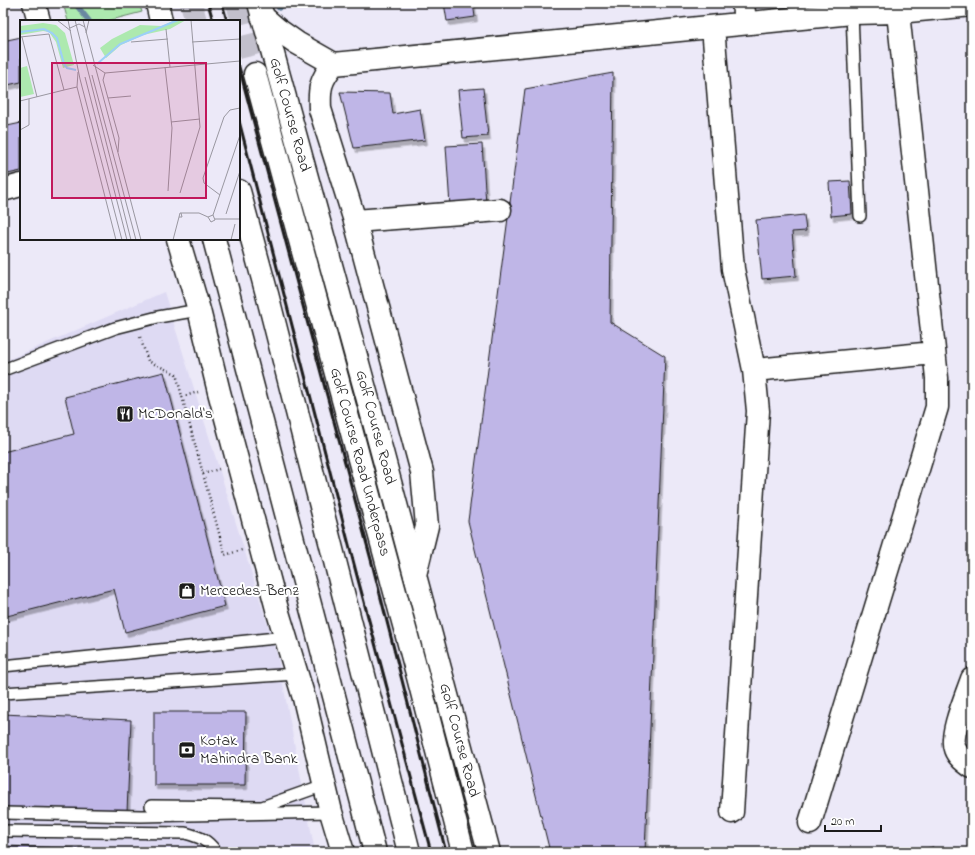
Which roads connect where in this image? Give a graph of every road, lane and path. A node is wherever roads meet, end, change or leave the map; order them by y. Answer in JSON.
{"nodes":[{"id":1,"x":34,"y":3,"type":"edge"},
{"id":2,"x":157,"y":3,"type":"edge"},
{"id":3,"x":972,"y":5,"type":"edge"},
{"id":4,"x":897,"y":7,"type":"edge"},
{"id":5,"x":260,"y":9,"type":"edge"},
{"id":6,"x":744,"y":13,"type":"edge"},
{"id":7,"x":852,"y":13,"type":"junction"},
{"id":8,"x":39,"y":20,"type":"edge"},
{"id":9,"x":161,"y":20,"type":"edge"},
{"id":10,"x":713,"y":27,"type":"junction"},
{"id":11,"x":334,"y":64,"type":"junction"},
{"id":12,"x":255,"y":74,"type":"tunnel mouth"},
{"id":13,"x":20,"y":185,"type":"edge"},
{"id":14,"x":3,"y":190,"type":"edge"},
{"id":15,"x":240,"y":195,"type":"edge"},
{"id":16,"x":500,"y":210,"type":"dead end"},
{"id":17,"x":860,"y":216,"type":"dead end"},
{"id":18,"x":355,"y":221,"type":"junction"},
{"id":19,"x":178,"y":240,"type":"edge"},
{"id":20,"x":214,"y":240,"type":"edge"},
{"id":21,"x":199,"y":310,"type":"junction"},
{"id":22,"x":135,"y":323,"type":"junction"},
{"id":23,"x":934,"y":353,"type":"junction"},
{"id":24,"x":3,"y":370,"type":"edge"},
{"id":25,"x":754,"y":370,"type":"junction"},
{"id":26,"x":260,"y":544,"type":"junction"},
{"id":27,"x":415,"y":575,"type":"junction"},
{"id":28,"x":286,"y":638,"type":"junction"},
{"id":29,"x":3,"y":666,"type":"edge"},
{"id":30,"x":297,"y":674,"type":"junction"},
{"id":31,"x":972,"y":679,"type":"edge"},
{"id":32,"x":3,"y":693,"type":"edge"},
{"id":33,"x":972,"y":767,"type":"edge"},
{"id":34,"x":324,"y":785,"type":"junction"},
{"id":35,"x":151,"y":806,"type":"dead end"},
{"id":36,"x":331,"y":812,"type":"junction"},
{"id":37,"x":732,"y":812,"type":"dead end"},
{"id":38,"x":3,"y":813,"type":"edge"},
{"id":39,"x":810,"y":823,"type":"dead end"},
{"id":40,"x":3,"y":831,"type":"edge"},
{"id":41,"x":216,"y":852,"type":"edge"},
{"id":42,"x":343,"y":852,"type":"edge"},
{"id":43,"x":375,"y":852,"type":"edge"},
{"id":44,"x":409,"y":852,"type":"edge"},
{"id":45,"x":462,"y":852,"type":"edge"},
{"id":46,"x":490,"y":852,"type":"edge"}],
"edges":[{"from":1,"to":8,"type":"street"},
{"from":2,"to":9,"type":"street"},
{"from":3,"to":4,"type":"street"},
{"from":4,"to":7,"type":"street"},
{"from":4,"to":23,"type":"street"},
{"from":5,"to":11,"type":"street"},
{"from":5,"to":27,"type":"street","name":"Golf Course Road"},
{"from":6,"to":7,"type":"street"},
{"from":6,"to":10,"type":"street"},
{"from":7,"to":17,"type":"lane"},
{"from":10,"to":11,"type":"street"},
{"from":10,"to":25,"type":"street"},
{"from":11,"to":18,"type":"street"},
{"from":12,"to":45,"type":"street","name":"Golf Course Road Underpass"},
{"from":13,"to":14,"type":"street"},
{"from":15,"to":44,"type":"street"},
{"from":16,"to":18,"type":"street"},
{"from":18,"to":27,"type":"street"},
{"from":19,"to":21,"type":"street"},
{"from":20,"to":43,"type":"street"},
{"from":21,"to":22,"type":"lane"},
{"from":21,"to":26,"type":"street"},
{"from":22,"to":24,"type":"lane"},
{"from":22,"to":26,"type":"path"},
{"from":23,"to":25,"type":"street"},
{"from":23,"to":39,"type":"street"},
{"from":25,"to":37,"type":"street"},
{"from":26,"to":28,"type":"street"},
{"from":27,"to":46,"type":"street","name":"Golf Course Road"},
{"from":28,"to":29,"type":"lane"},
{"from":28,"to":30,"type":"street"},
{"from":30,"to":32,"type":"lane"},
{"from":30,"to":34,"type":"street"},
{"from":31,"to":33,"type":"street"},
{"from":34,"to":35,"type":"lane"},
{"from":34,"to":36,"type":"street"},
{"from":36,"to":38,"type":"lane"},
{"from":36,"to":42,"type":"street"},
{"from":40,"to":41,"type":"lane"}]}
